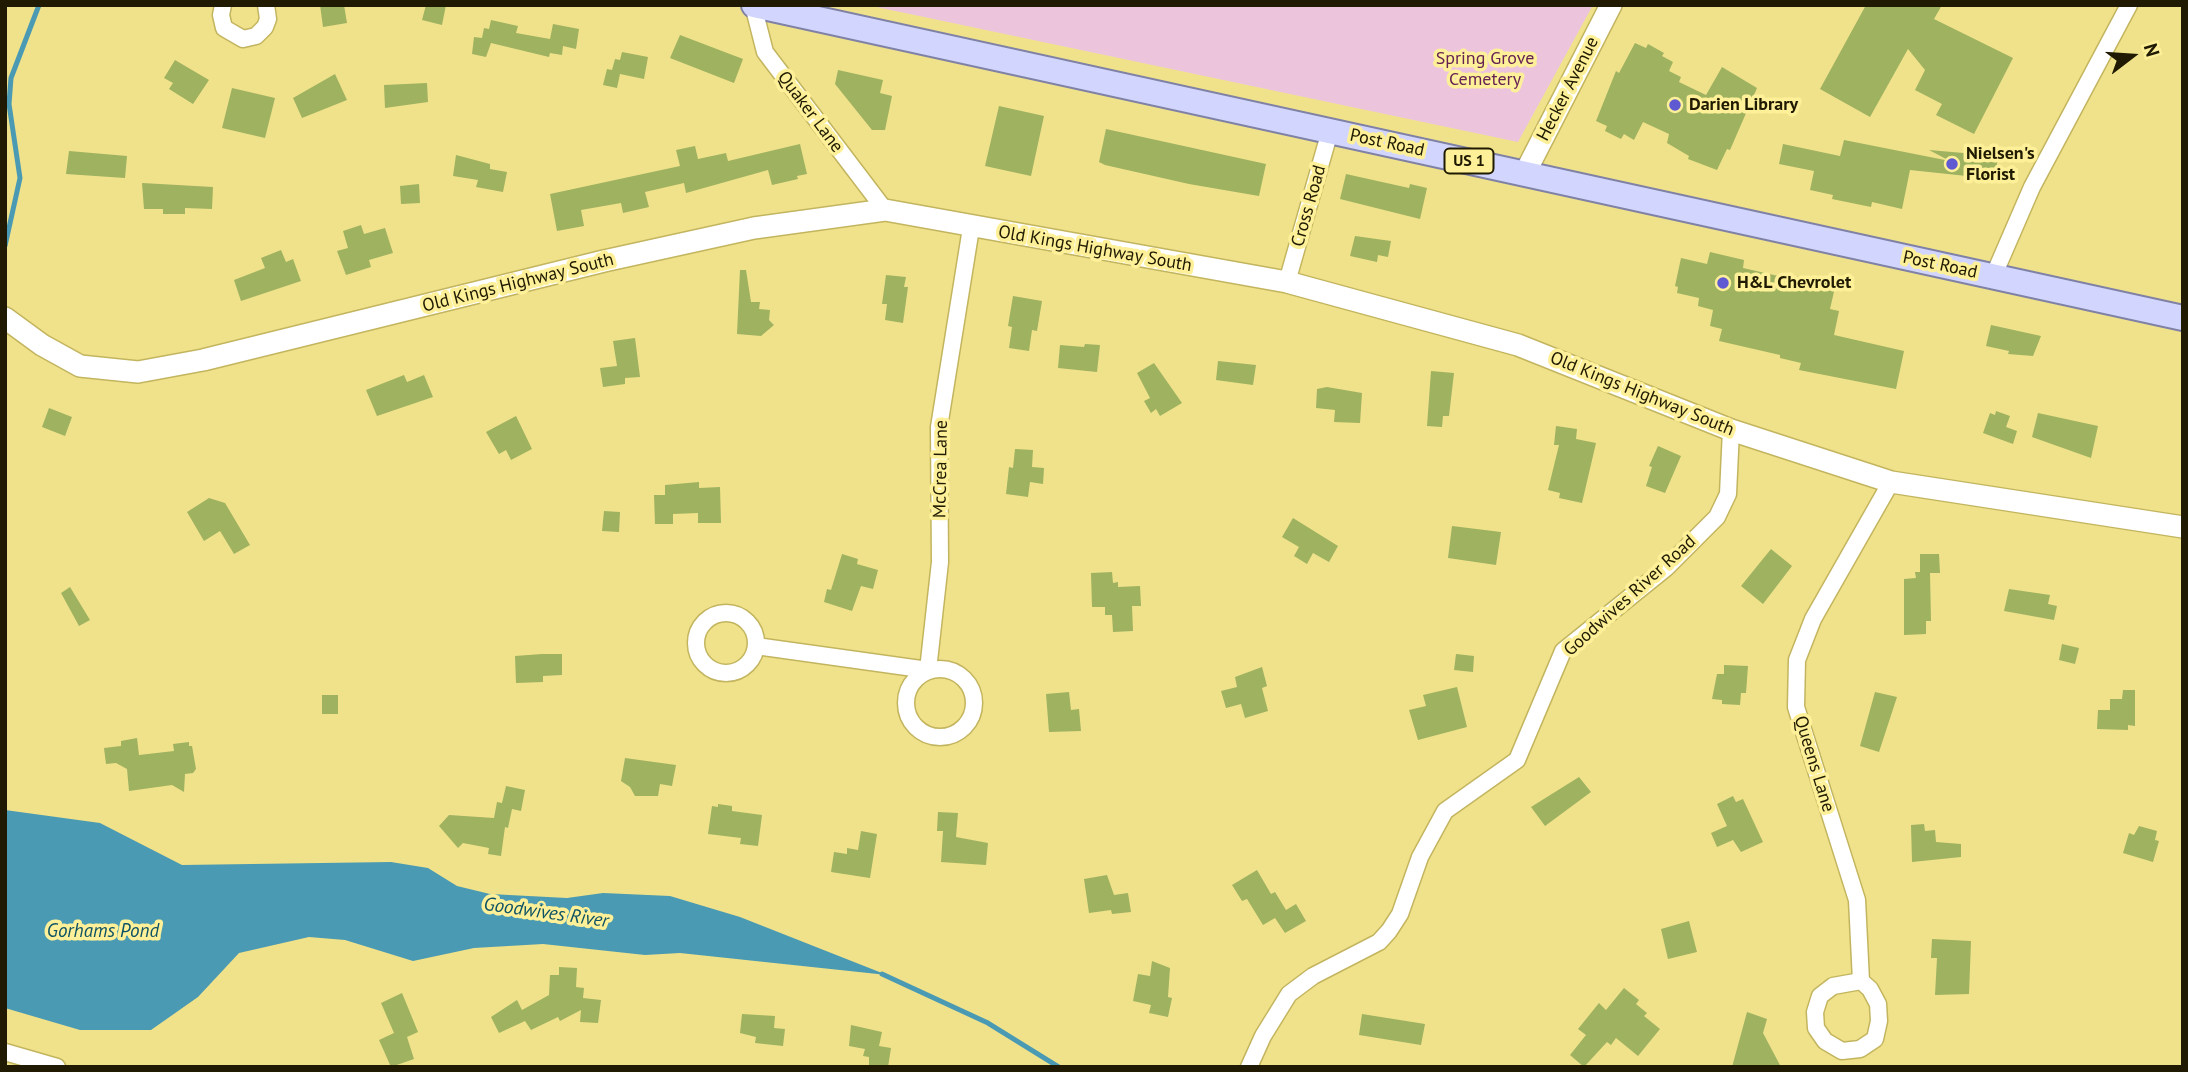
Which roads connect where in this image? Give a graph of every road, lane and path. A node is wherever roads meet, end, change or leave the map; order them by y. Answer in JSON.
{"nodes":[{"id":1,"x":223,"y":5,"type":"edge"},
{"id":2,"x":266,"y":5,"type":"edge"},
{"id":3,"x":754,"y":5,"type":"edge"},
{"id":4,"x":1611,"y":5,"type":"edge"},
{"id":5,"x":2129,"y":5,"type":"edge"},
{"id":6,"x":1330,"y":131,"type":"junction"},
{"id":7,"x":1525,"y":173,"type":"junction"},
{"id":8,"x":885,"y":210,"type":"junction"},
{"id":9,"x":971,"y":228,"type":"junction"},
{"id":10,"x":1993,"y":277,"type":"junction"},
{"id":11,"x":1287,"y":282,"type":"junction"},
{"id":12,"x":5,"y":318,"type":"edge"},
{"id":13,"x":2183,"y":318,"type":"edge"},
{"id":14,"x":1731,"y":430,"type":"junction"},
{"id":15,"x":1891,"y":482,"type":"junction"},
{"id":16,"x":2183,"y":527,"type":"edge"},
{"id":17,"x":756,"y":646,"type":"dead end"},
{"id":18,"x":928,"y":670,"type":"junction"},
{"id":19,"x":1861,"y":981,"type":"junction"},
{"id":20,"x":5,"y":1052,"type":"edge"},
{"id":21,"x":57,"y":1067,"type":"edge"},
{"id":22,"x":1249,"y":1067,"type":"edge"}],
"edges":[{"from":1,"to":2,"type":"street"},
{"from":3,"to":6,"type":"main road","name":"Post Road","number":"US 1"},
{"from":3,"to":8,"type":"street","name":"Quaker Lane"},
{"from":4,"to":7,"type":"street","name":"Hecker Avenue"},
{"from":5,"to":10,"type":"street"},
{"from":6,"to":7,"type":"main road","name":"Post Road","number":"US 1"},
{"from":6,"to":11,"type":"street","name":"Cross Road"},
{"from":7,"to":10,"type":"main road","name":"Post Road","number":"US 1"},
{"from":8,"to":9,"type":"street","name":"Old Kings Highway South"},
{"from":8,"to":12,"type":"street","name":"Old Kings Highway South"},
{"from":9,"to":11,"type":"street","name":"Old Kings Highway South"},
{"from":9,"to":18,"type":"street","name":"McCrea Lane"},
{"from":10,"to":13,"type":"main road","name":"Post Road","number":"US 1"},
{"from":11,"to":14,"type":"street","name":"Old Kings Highway South"},
{"from":14,"to":15,"type":"street","name":"Old Kings Highway South"},
{"from":14,"to":22,"type":"street","name":"Goodwives River Road"},
{"from":15,"to":16,"type":"street","name":"Old Kings Highway South"},
{"from":15,"to":19,"type":"street","name":"Queens Lane"},
{"from":17,"to":18,"type":"street"},
{"from":18,"to":18,"type":"street"},
{"from":19,"to":19,"type":"street","name":"Queens Lane"},
{"from":20,"to":21,"type":"street"}]}
